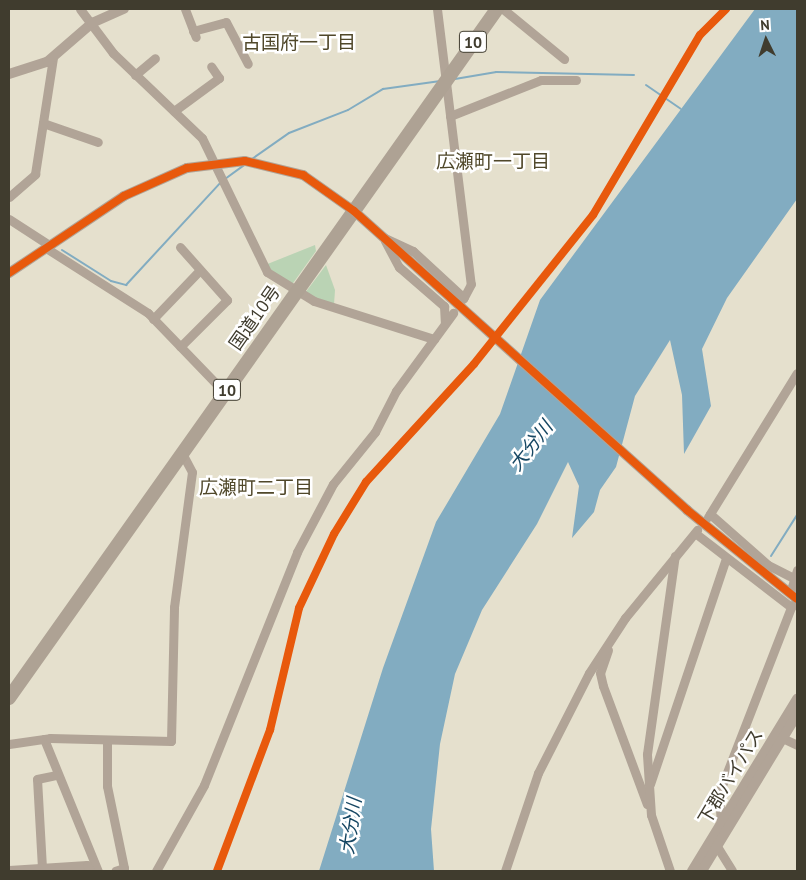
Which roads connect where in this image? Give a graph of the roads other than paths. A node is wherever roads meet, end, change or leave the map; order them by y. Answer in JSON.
{"nodes":[{"id":1,"x":80,"y":9,"type":"edge"},
{"id":2,"x":124,"y":9,"type":"edge"},
{"id":3,"x":185,"y":9,"type":"edge"},
{"id":4,"x":438,"y":9,"type":"edge"},
{"id":5,"x":497,"y":9,"type":"edge"},
{"id":6,"x":504,"y":9,"type":"edge"},
{"id":7,"x":92,"y":23,"type":"junction"},
{"id":8,"x":53,"y":58,"type":"junction"},
{"id":9,"x":155,"y":58,"type":"dead end"},
{"id":10,"x":564,"y":59,"type":"dead end"},
{"id":11,"x":248,"y":64,"type":"dead end"},
{"id":12,"x":211,"y":66,"type":"dead end"},
{"id":13,"x":9,"y":74,"type":"edge"},
{"id":14,"x":135,"y":76,"type":"junction"},
{"id":15,"x":446,"y":79,"type":"junction"},
{"id":16,"x":576,"y":80,"type":"dead end"},
{"id":17,"x":174,"y":110,"type":"junction"},
{"id":18,"x":450,"y":116,"type":"junction"},
{"id":19,"x":44,"y":123,"type":"junction"},
{"id":20,"x":98,"y":142,"type":"dead end"},
{"id":21,"x":214,"y":162,"type":"junction"},
{"id":22,"x":9,"y":197,"type":"edge"},
{"id":23,"x":354,"y":211,"type":"junction"},
{"id":24,"x":9,"y":219,"type":"edge"},
{"id":25,"x":383,"y":237,"type":"junction"},
{"id":26,"x":48,"y":246,"type":"junction"},
{"id":27,"x":180,"y":247,"type":"dead end"},
{"id":28,"x":200,"y":270,"type":"junction"},
{"id":29,"x":9,"y":273,"type":"edge"},
{"id":30,"x":297,"y":292,"type":"junction"},
{"id":31,"x":453,"y":313,"type":"dead end"},
{"id":32,"x":153,"y":319,"type":"junction"},
{"id":33,"x":443,"y":326,"type":"junction"},
{"id":34,"x":434,"y":339,"type":"junction"},
{"id":35,"x":180,"y":347,"type":"junction"},
{"id":36,"x":797,"y":373,"type":"edge"},
{"id":37,"x":225,"y":393,"type":"junction"},
{"id":38,"x":182,"y":453,"type":"junction"},
{"id":39,"x":675,"y":556,"type":"junction"},
{"id":40,"x":726,"y":558,"type":"junction"},
{"id":41,"x":796,"y":574,"type":"edge"},
{"id":42,"x":794,"y":600,"type":"edge"},
{"id":43,"x":609,"y":640,"type":"junction"},
{"id":44,"x":9,"y":698,"type":"edge"},
{"id":45,"x":797,"y":699,"type":"edge"},
{"id":46,"x":797,"y":716,"type":"edge"},
{"id":47,"x":779,"y":737,"type":"junction"},
{"id":48,"x":44,"y":739,"type":"junction"},
{"id":49,"x":107,"y":740,"type":"junction"},
{"id":50,"x":9,"y":744,"type":"edge"},
{"id":51,"x":797,"y":745,"type":"edge"},
{"id":52,"x":56,"y":776,"type":"junction"},
{"id":53,"x":648,"y":789,"type":"junction"},
{"id":54,"x":650,"y":809,"type":"junction"},
{"id":55,"x":721,"y":824,"type":"junction"},
{"id":56,"x":715,"y":842,"type":"junction"},
{"id":57,"x":42,"y":868,"type":"junction"},
{"id":58,"x":9,"y":870,"type":"edge"},
{"id":59,"x":90,"y":871,"type":"edge"},
{"id":60,"x":98,"y":871,"type":"edge"},
{"id":61,"x":115,"y":871,"type":"edge"},
{"id":62,"x":156,"y":871,"type":"edge"},
{"id":63,"x":505,"y":871,"type":"edge"},
{"id":64,"x":670,"y":871,"type":"edge"},
{"id":65,"x":692,"y":871,"type":"edge"},
{"id":66,"x":702,"y":871,"type":"edge"},
{"id":67,"x":732,"y":871,"type":"edge"}],
"edges":[{"from":1,"to":7,"type":"street"},
{"from":2,"to":7,"type":"street"},
{"from":3,"to":11,"type":"street"},
{"from":4,"to":15,"type":"street"},
{"from":5,"to":15,"type":"highway","name":"国道10号","number":"10"},
{"from":6,"to":10,"type":"street"},
{"from":7,"to":8,"type":"street"},
{"from":7,"to":14,"type":"street"},
{"from":8,"to":13,"type":"street"},
{"from":8,"to":19,"type":"street"},
{"from":9,"to":14,"type":"street"},
{"from":12,"to":17,"type":"street"},
{"from":14,"to":17,"type":"street"},
{"from":15,"to":18,"type":"street"},
{"from":15,"to":23,"type":"highway","name":"国道10号","number":"10"},
{"from":16,"to":18,"type":"street"},
{"from":17,"to":21,"type":"street"},
{"from":18,"to":25,"type":"street"},
{"from":19,"to":20,"type":"street"},
{"from":19,"to":22,"type":"street"},
{"from":21,"to":23,"type":"street"},
{"from":21,"to":26,"type":"street"},
{"from":21,"to":30,"type":"street"},
{"from":23,"to":25,"type":"street"},
{"from":23,"to":30,"type":"highway","name":"国道10号","number":"10"},
{"from":24,"to":26,"type":"street"},
{"from":25,"to":33,"type":"street"},
{"from":25,"to":42,"type":"street"},
{"from":26,"to":29,"type":"street"},
{"from":26,"to":32,"type":"street"},
{"from":27,"to":28,"type":"street"},
{"from":28,"to":32,"type":"street"},
{"from":28,"to":35,"type":"street"},
{"from":30,"to":34,"type":"street"},
{"from":30,"to":37,"type":"highway","name":"国道10号","number":"10"},
{"from":31,"to":33,"type":"street"},
{"from":32,"to":35,"type":"street"},
{"from":33,"to":34,"type":"street"},
{"from":34,"to":62,"type":"street"},
{"from":35,"to":37,"type":"street"},
{"from":36,"to":41,"type":"street"},
{"from":37,"to":38,"type":"highway","name":"国道10号","number":"10"},
{"from":38,"to":44,"type":"highway","name":"国道10号","number":"10"},
{"from":38,"to":49,"type":"street"},
{"from":39,"to":40,"type":"street"},
{"from":39,"to":43,"type":"street"},
{"from":39,"to":53,"type":"street"},
{"from":40,"to":42,"type":"street"},
{"from":40,"to":53,"type":"street"},
{"from":41,"to":42,"type":"street"},
{"from":42,"to":55,"type":"street"},
{"from":43,"to":54,"type":"street"},
{"from":43,"to":63,"type":"street"},
{"from":45,"to":47,"type":"street","name":"下郡バイパス"},
{"from":46,"to":47,"type":"street"},
{"from":47,"to":51,"type":"street"},
{"from":47,"to":55,"type":"street","name":"下郡バイパス"},
{"from":47,"to":56,"type":"street"},
{"from":48,"to":49,"type":"street"},
{"from":48,"to":50,"type":"street"},
{"from":48,"to":52,"type":"street"},
{"from":49,"to":61,"type":"street"},
{"from":52,"to":57,"type":"street"},
{"from":52,"to":60,"type":"street"},
{"from":53,"to":54,"type":"street"},
{"from":54,"to":64,"type":"street"},
{"from":55,"to":56,"type":"street","name":"下郡バイパス"},
{"from":56,"to":65,"type":"street","name":"下郡バイパス"},
{"from":56,"to":66,"type":"street"},
{"from":56,"to":67,"type":"street"},
{"from":57,"to":58,"type":"street"},
{"from":57,"to":59,"type":"street"}]}
